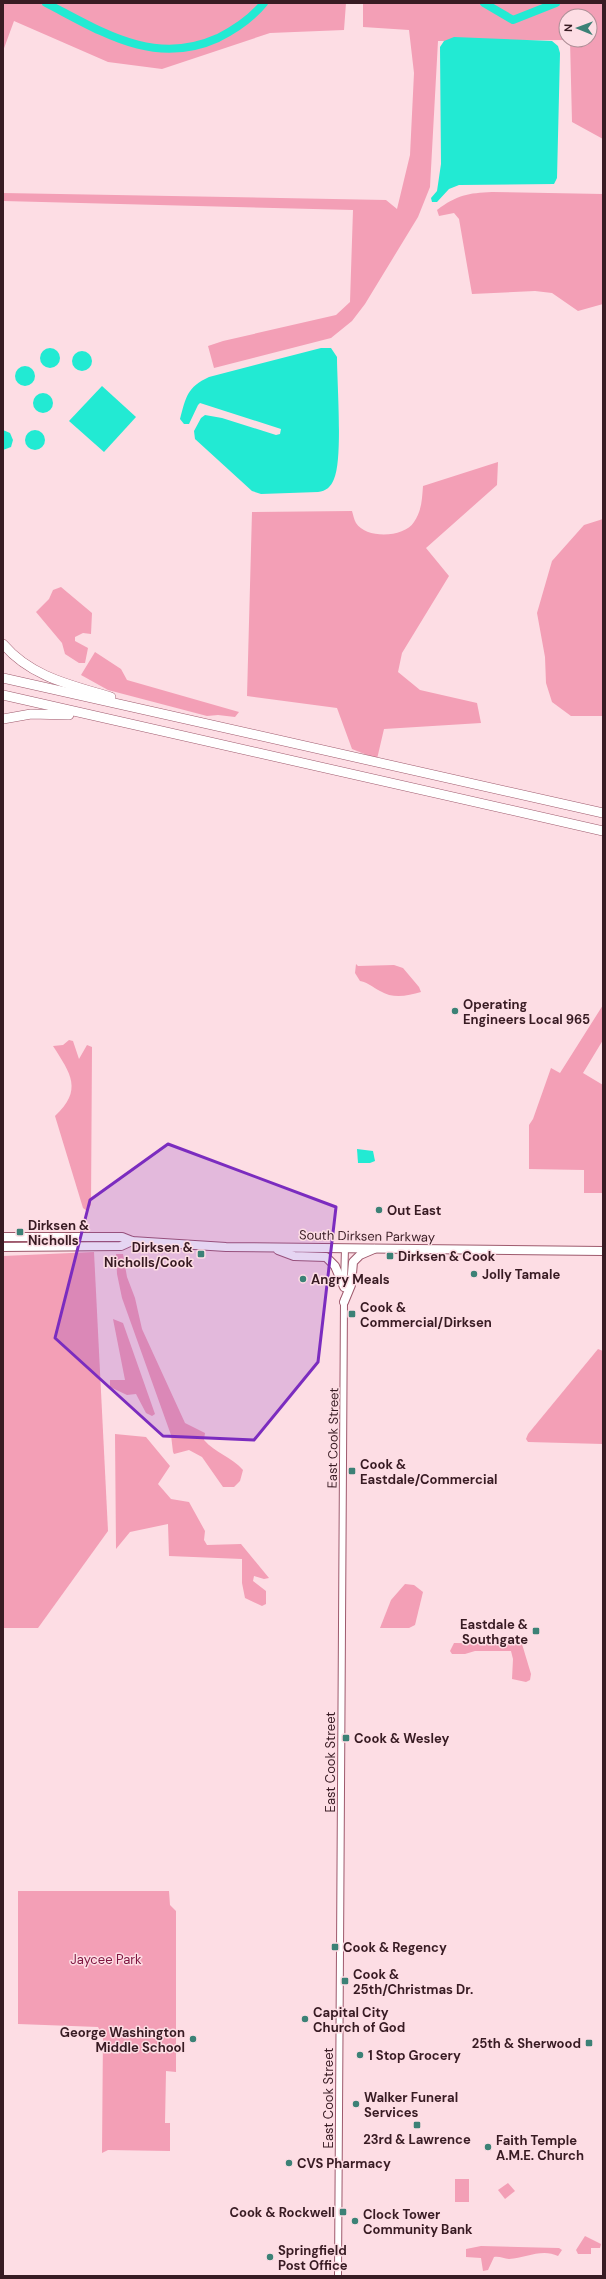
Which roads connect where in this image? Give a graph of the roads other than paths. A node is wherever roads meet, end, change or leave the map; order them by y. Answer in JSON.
{"nodes":[{"id":1,"x":3,"y":644,"type":"edge"},
{"id":2,"x":3,"y":678,"type":"edge"},
{"id":3,"x":3,"y":695,"type":"edge"},
{"id":4,"x":182,"y":718,"type":"junction"},
{"id":5,"x":3,"y":719,"type":"edge"},
{"id":6,"x":138,"y":726,"type":"junction"},
{"id":7,"x":603,"y":813,"type":"edge"},
{"id":8,"x":603,"y":830,"type":"edge"},
{"id":9,"x":3,"y":1237,"type":"edge"},
{"id":10,"x":132,"y":1241,"type":"junction"},
{"id":11,"x":3,"y":1247,"type":"edge"},
{"id":12,"x":272,"y":1247,"type":"junction"},
{"id":13,"x":345,"y":1248,"type":"junction"},
{"id":14,"x":375,"y":1248,"type":"junction"},
{"id":15,"x":603,"y":1251,"type":"edge"},
{"id":16,"x":344,"y":1287,"type":"junction"},
{"id":17,"x":344,"y":1302,"type":"junction"},
{"id":18,"x":338,"y":2276,"type":"edge"}],
"edges":[{"from":1,"to":4,"type":"highway"},
{"from":2,"to":4,"type":"highway"},
{"from":3,"to":6,"type":"highway"},
{"from":4,"to":7,"type":"highway"},
{"from":5,"to":6,"type":"highway"},
{"from":6,"to":8,"type":"highway"},
{"from":9,"to":10,"type":"main road","name":"South Dirksen Parkway"},
{"from":10,"to":11,"type":"main road","name":"South Dirksen Parkway"},
{"from":10,"to":12,"type":"main road","name":"South Dirksen Parkway"},
{"from":12,"to":13,"type":"main road","name":"South Dirksen Parkway"},
{"from":12,"to":16,"type":"main road"},
{"from":13,"to":14,"type":"main road","name":"South Dirksen Parkway"},
{"from":13,"to":16,"type":"street","name":"East Cook Street"},
{"from":14,"to":15,"type":"main road","name":"South Dirksen Parkway"},
{"from":14,"to":17,"type":"main road"},
{"from":16,"to":17,"type":"street","name":"East Cook Street"},
{"from":17,"to":18,"type":"street","name":"East Cook Street"}]}
